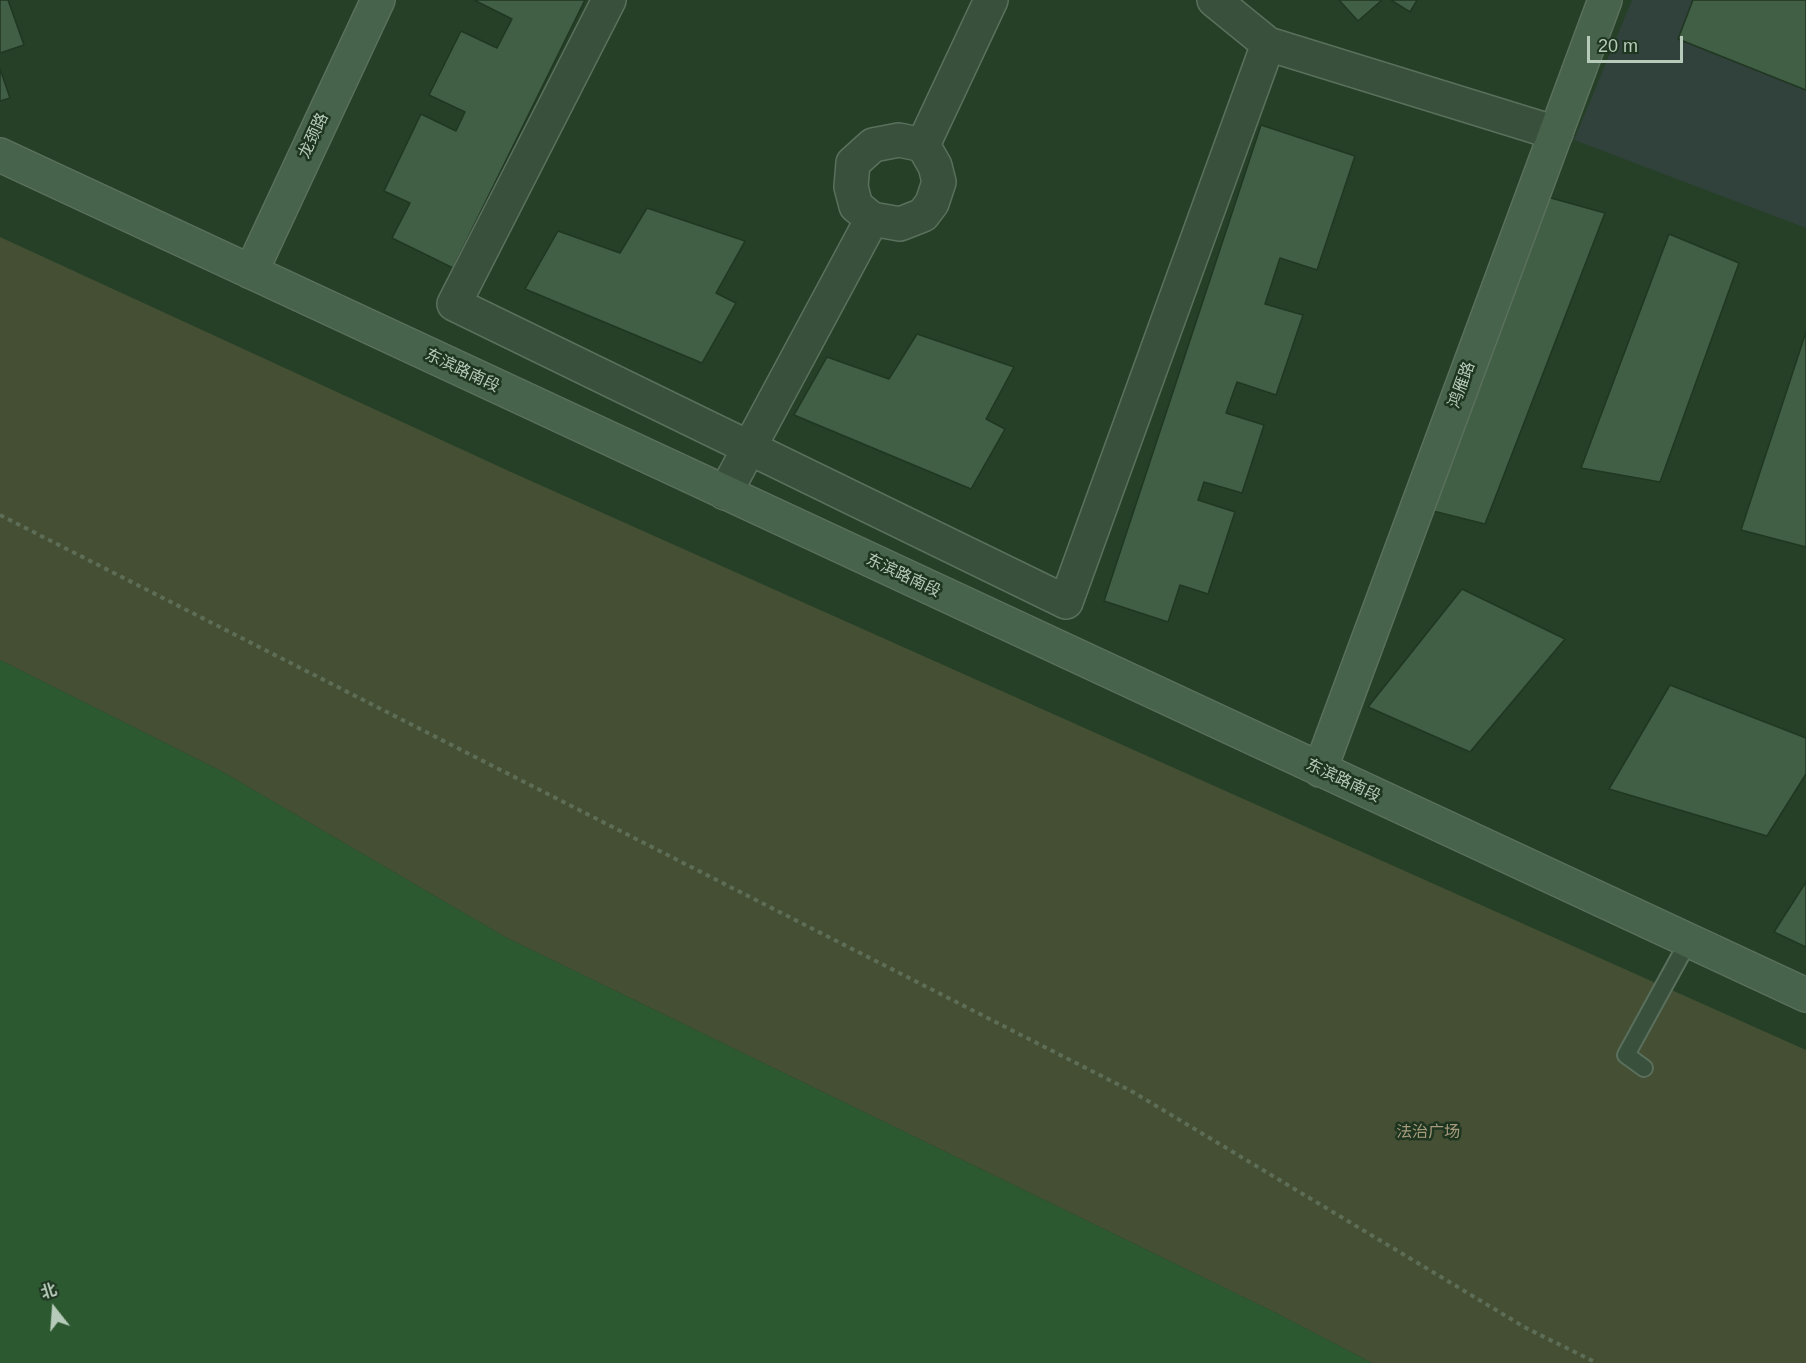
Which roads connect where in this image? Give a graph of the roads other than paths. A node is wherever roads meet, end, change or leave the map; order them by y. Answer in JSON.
{"nodes":[{"id":1,"x":378,"y":0,"type":"edge"},
{"id":2,"x":609,"y":0,"type":"edge"},
{"id":3,"x":991,"y":0,"type":"edge"},
{"id":4,"x":1214,"y":0,"type":"edge"},
{"id":5,"x":1605,"y":0,"type":"edge"},
{"id":6,"x":1268,"y":44,"type":"junction"},
{"id":7,"x":1556,"y":133,"type":"junction"},
{"id":8,"x":923,"y":145,"type":"junction"},
{"id":9,"x":0,"y":155,"type":"edge"},
{"id":10,"x":872,"y":219,"type":"junction"},
{"id":11,"x":251,"y":272,"type":"junction"},
{"id":12,"x":749,"y":448,"type":"junction"},
{"id":13,"x":725,"y":493,"type":"junction"},
{"id":14,"x":1320,"y":770,"type":"junction"},
{"id":15,"x":1688,"y":942,"type":"junction"},
{"id":16,"x":1806,"y":995,"type":"edge"},
{"id":17,"x":1644,"y":1068,"type":"dead end"}],
"edges":[{"from":1,"to":11,"type":"main road","name":"龙颈路"},
{"from":2,"to":12,"type":"street"},
{"from":3,"to":8,"type":"street"},
{"from":4,"to":6,"type":"street"},
{"from":5,"to":7,"type":"main road","name":"鸿雁路"},
{"from":6,"to":7,"type":"street"},
{"from":6,"to":12,"type":"street"},
{"from":7,"to":14,"type":"main road","name":"鸿雁路"},
{"from":8,"to":10,"type":"street"},
{"from":8,"to":10,"type":"street"},
{"from":9,"to":11,"type":"main road","name":"东滨路南段"},
{"from":10,"to":12,"type":"street"},
{"from":11,"to":13,"type":"main road","name":"东滨路南段"},
{"from":12,"to":13,"type":"street"},
{"from":13,"to":14,"type":"main road","name":"东滨路南段"},
{"from":14,"to":15,"type":"main road","name":"东滨路南段"},
{"from":15,"to":16,"type":"main road","name":"东滨路南段"},
{"from":15,"to":17,"type":"lane"}]}
